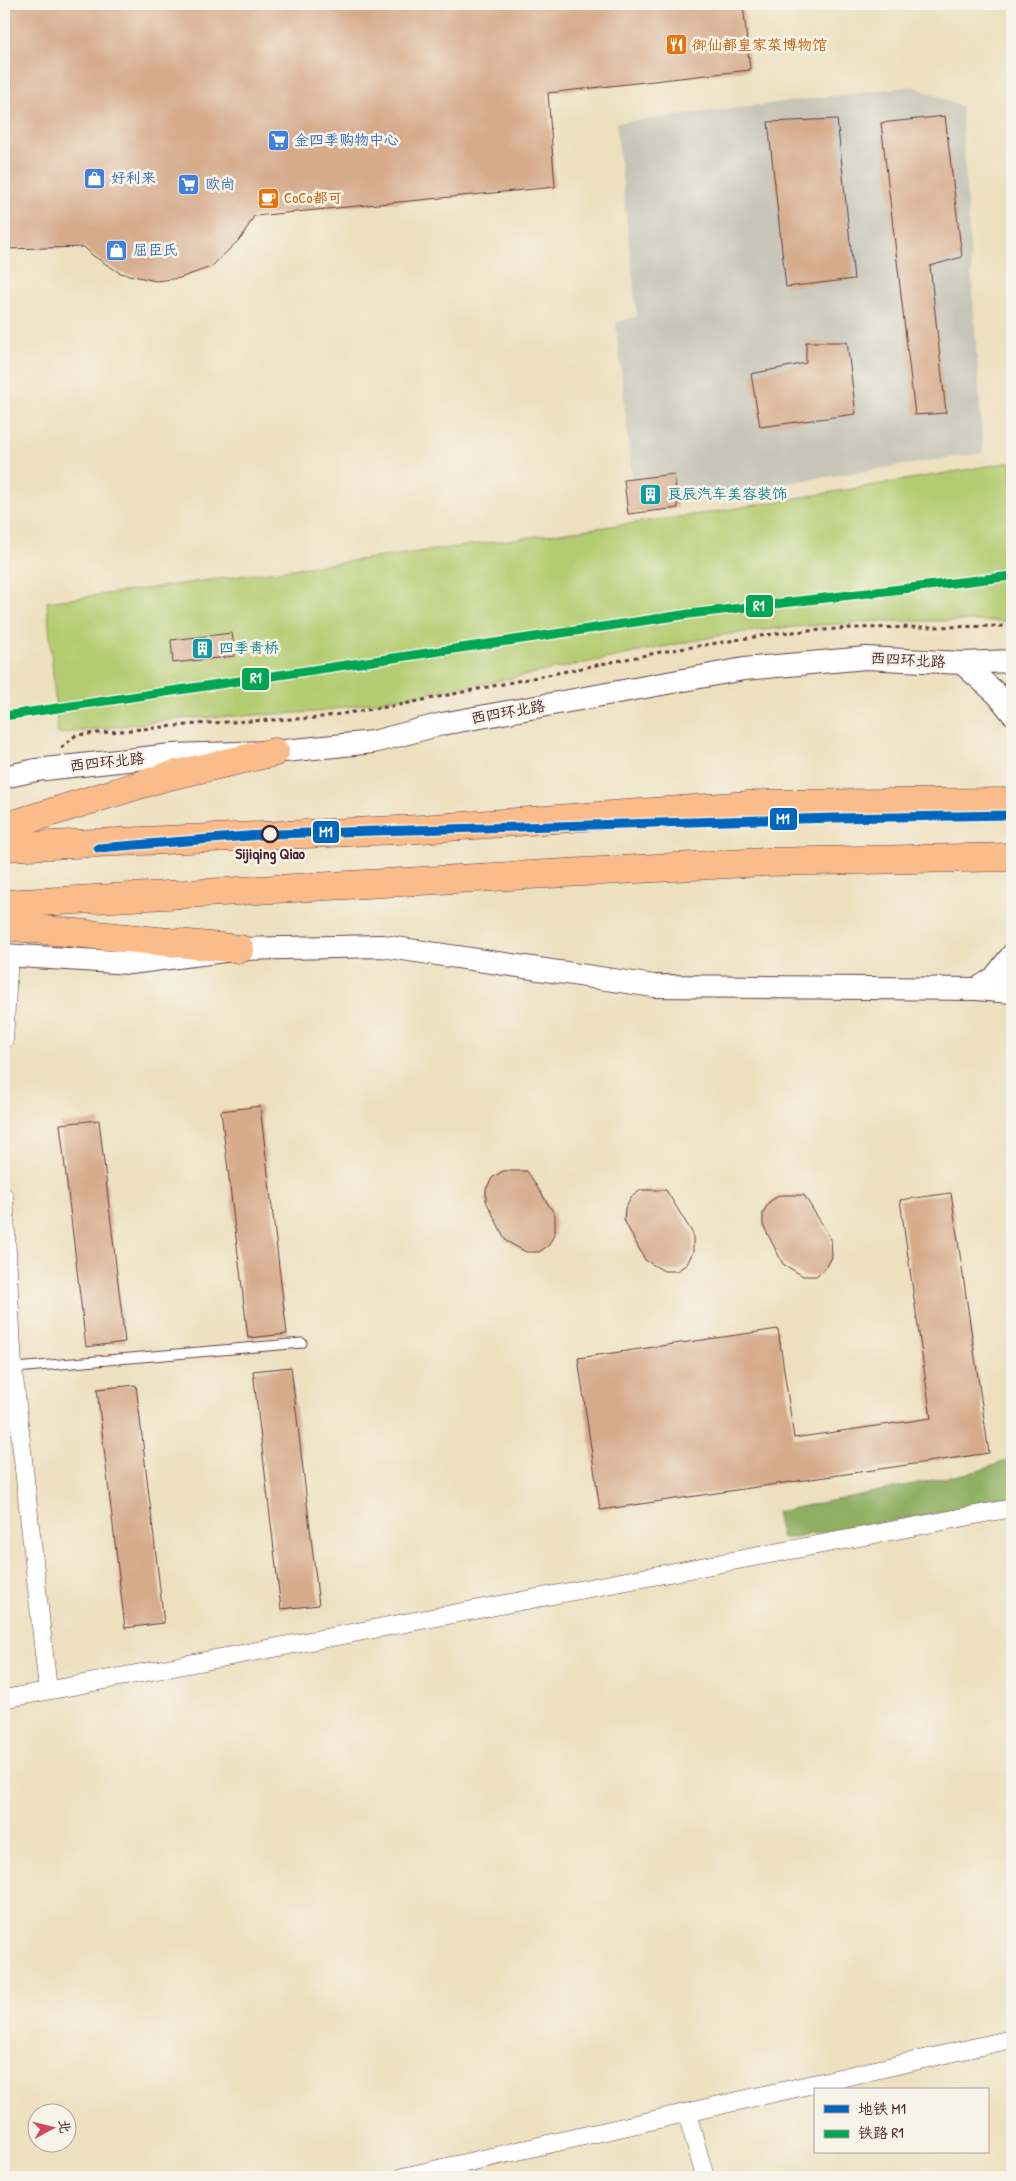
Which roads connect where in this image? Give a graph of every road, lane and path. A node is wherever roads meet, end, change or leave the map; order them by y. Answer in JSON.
{"nodes":[{"id":1,"x":1012,"y":626,"type":"edge"},
{"id":2,"x":1012,"y":661,"type":"edge"},
{"id":3,"x":962,"y":663,"type":"junction"},
{"id":4,"x":1011,"y":710,"type":"edge"},
{"id":5,"x":275,"y":752,"type":"junction"},
{"id":6,"x":36,"y":770,"type":"junction"},
{"id":7,"x":4,"y":777,"type":"edge"},
{"id":8,"x":1012,"y":802,"type":"edge"},
{"id":9,"x":4,"y":827,"type":"edge"},
{"id":10,"x":4,"y":847,"type":"edge"},
{"id":11,"x":1012,"y":857,"type":"edge"},
{"id":12,"x":4,"y":904,"type":"edge"},
{"id":13,"x":4,"y":926,"type":"edge"},
{"id":14,"x":240,"y":949,"type":"junction"},
{"id":15,"x":6,"y":955,"type":"edge"},
{"id":16,"x":1012,"y":955,"type":"edge"},
{"id":17,"x":977,"y":989,"type":"junction"},
{"id":18,"x":1012,"y":992,"type":"edge"},
{"id":19,"x":4,"y":1040,"type":"edge"},
{"id":20,"x":4,"y":1196,"type":"edge"},
{"id":21,"x":302,"y":1343,"type":"dead end"},
{"id":22,"x":8,"y":1368,"type":"edge"},
{"id":23,"x":1012,"y":1508,"type":"edge"},
{"id":24,"x":48,"y":1690,"type":"junction"},
{"id":25,"x":4,"y":1699,"type":"edge"},
{"id":26,"x":1012,"y":2039,"type":"edge"},
{"id":27,"x":687,"y":2113,"type":"junction"},
{"id":28,"x":403,"y":2177,"type":"edge"},
{"id":29,"x":706,"y":2177,"type":"edge"}],
"edges":[{"from":1,"to":6,"type":"path"},
{"from":2,"to":3,"type":"street","name":"西四环北路"},
{"from":3,"to":4,"type":"street"},
{"from":3,"to":5,"type":"street","name":"西四环北路"},
{"from":5,"to":6,"type":"street","name":"西四环北路"},
{"from":5,"to":9,"type":"highway"},
{"from":6,"to":7,"type":"street","name":"西四环北路"},
{"from":8,"to":10,"type":"highway"},
{"from":11,"to":12,"type":"highway"},
{"from":13,"to":14,"type":"highway"},
{"from":14,"to":15,"type":"street"},
{"from":14,"to":17,"type":"street"},
{"from":15,"to":19,"type":"street"},
{"from":16,"to":17,"type":"street"},
{"from":17,"to":18,"type":"street"},
{"from":20,"to":22,"type":"street"},
{"from":21,"to":22,"type":"lane"},
{"from":22,"to":24,"type":"street"},
{"from":23,"to":24,"type":"street"},
{"from":24,"to":25,"type":"street"},
{"from":26,"to":27,"type":"street"},
{"from":27,"to":28,"type":"street"},
{"from":27,"to":29,"type":"street"}]}
